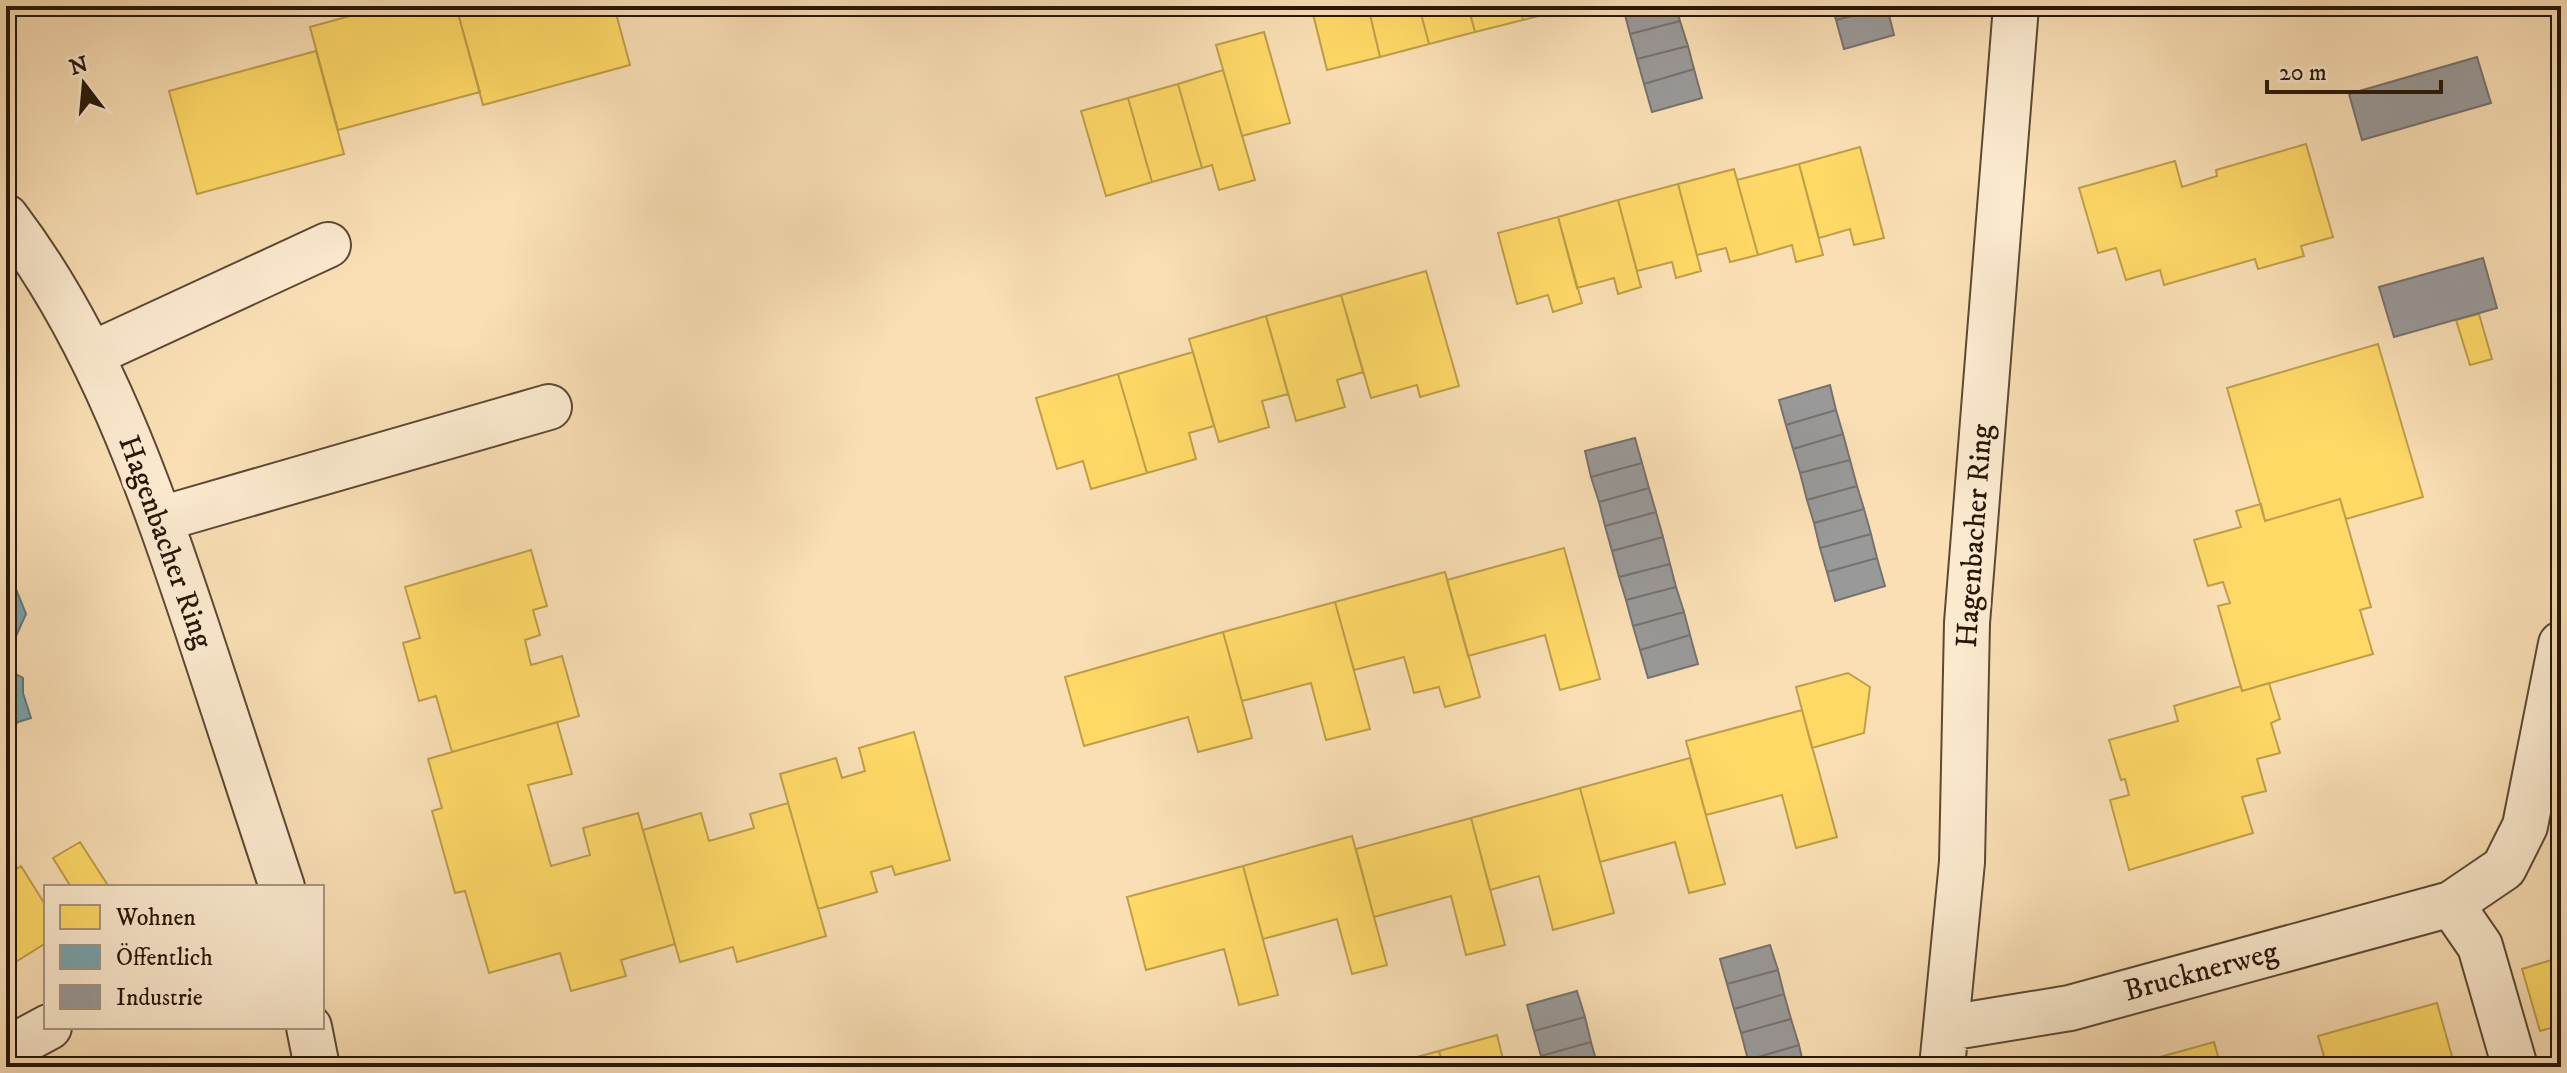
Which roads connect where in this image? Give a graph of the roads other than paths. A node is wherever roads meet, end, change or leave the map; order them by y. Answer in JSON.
{"nodes":[{"id":1,"x":2016,"y":6,"type":"edge"},
{"id":2,"x":6,"y":217,"type":"edge"},
{"id":3,"x":328,"y":245,"type":"dead end"},
{"id":4,"x":92,"y":354,"type":"junction"},
{"id":5,"x":549,"y":407,"type":"dead end"},
{"id":6,"x":161,"y":519,"type":"junction"},
{"id":7,"x":2561,"y":644,"type":"edge"},
{"id":8,"x":281,"y":885,"type":"edge"},
{"id":9,"x":2451,"y":904,"type":"junction"},
{"id":10,"x":45,"y":1029,"type":"edge"},
{"id":11,"x":309,"y":1029,"type":"edge"},
{"id":12,"x":1945,"y":1047,"type":"edge"},
{"id":13,"x":6,"y":1050,"type":"edge"},
{"id":14,"x":317,"y":1067,"type":"edge"},
{"id":15,"x":2515,"y":1067,"type":"edge"}],
"edges":[{"from":1,"to":12,"type":"street","name":"Hagenbacher Ring"},
{"from":2,"to":4,"type":"street","name":"Hagenbacher Ring"},
{"from":3,"to":4,"type":"street"},
{"from":4,"to":6,"type":"street","name":"Hagenbacher Ring"},
{"from":5,"to":6,"type":"street"},
{"from":6,"to":8,"type":"street","name":"Hagenbacher Ring"},
{"from":7,"to":9,"type":"street","name":"Brucknerweg"},
{"from":9,"to":12,"type":"street","name":"Brucknerweg"},
{"from":9,"to":15,"type":"street"},
{"from":10,"to":13,"type":"street"},
{"from":11,"to":14,"type":"street"}]}
